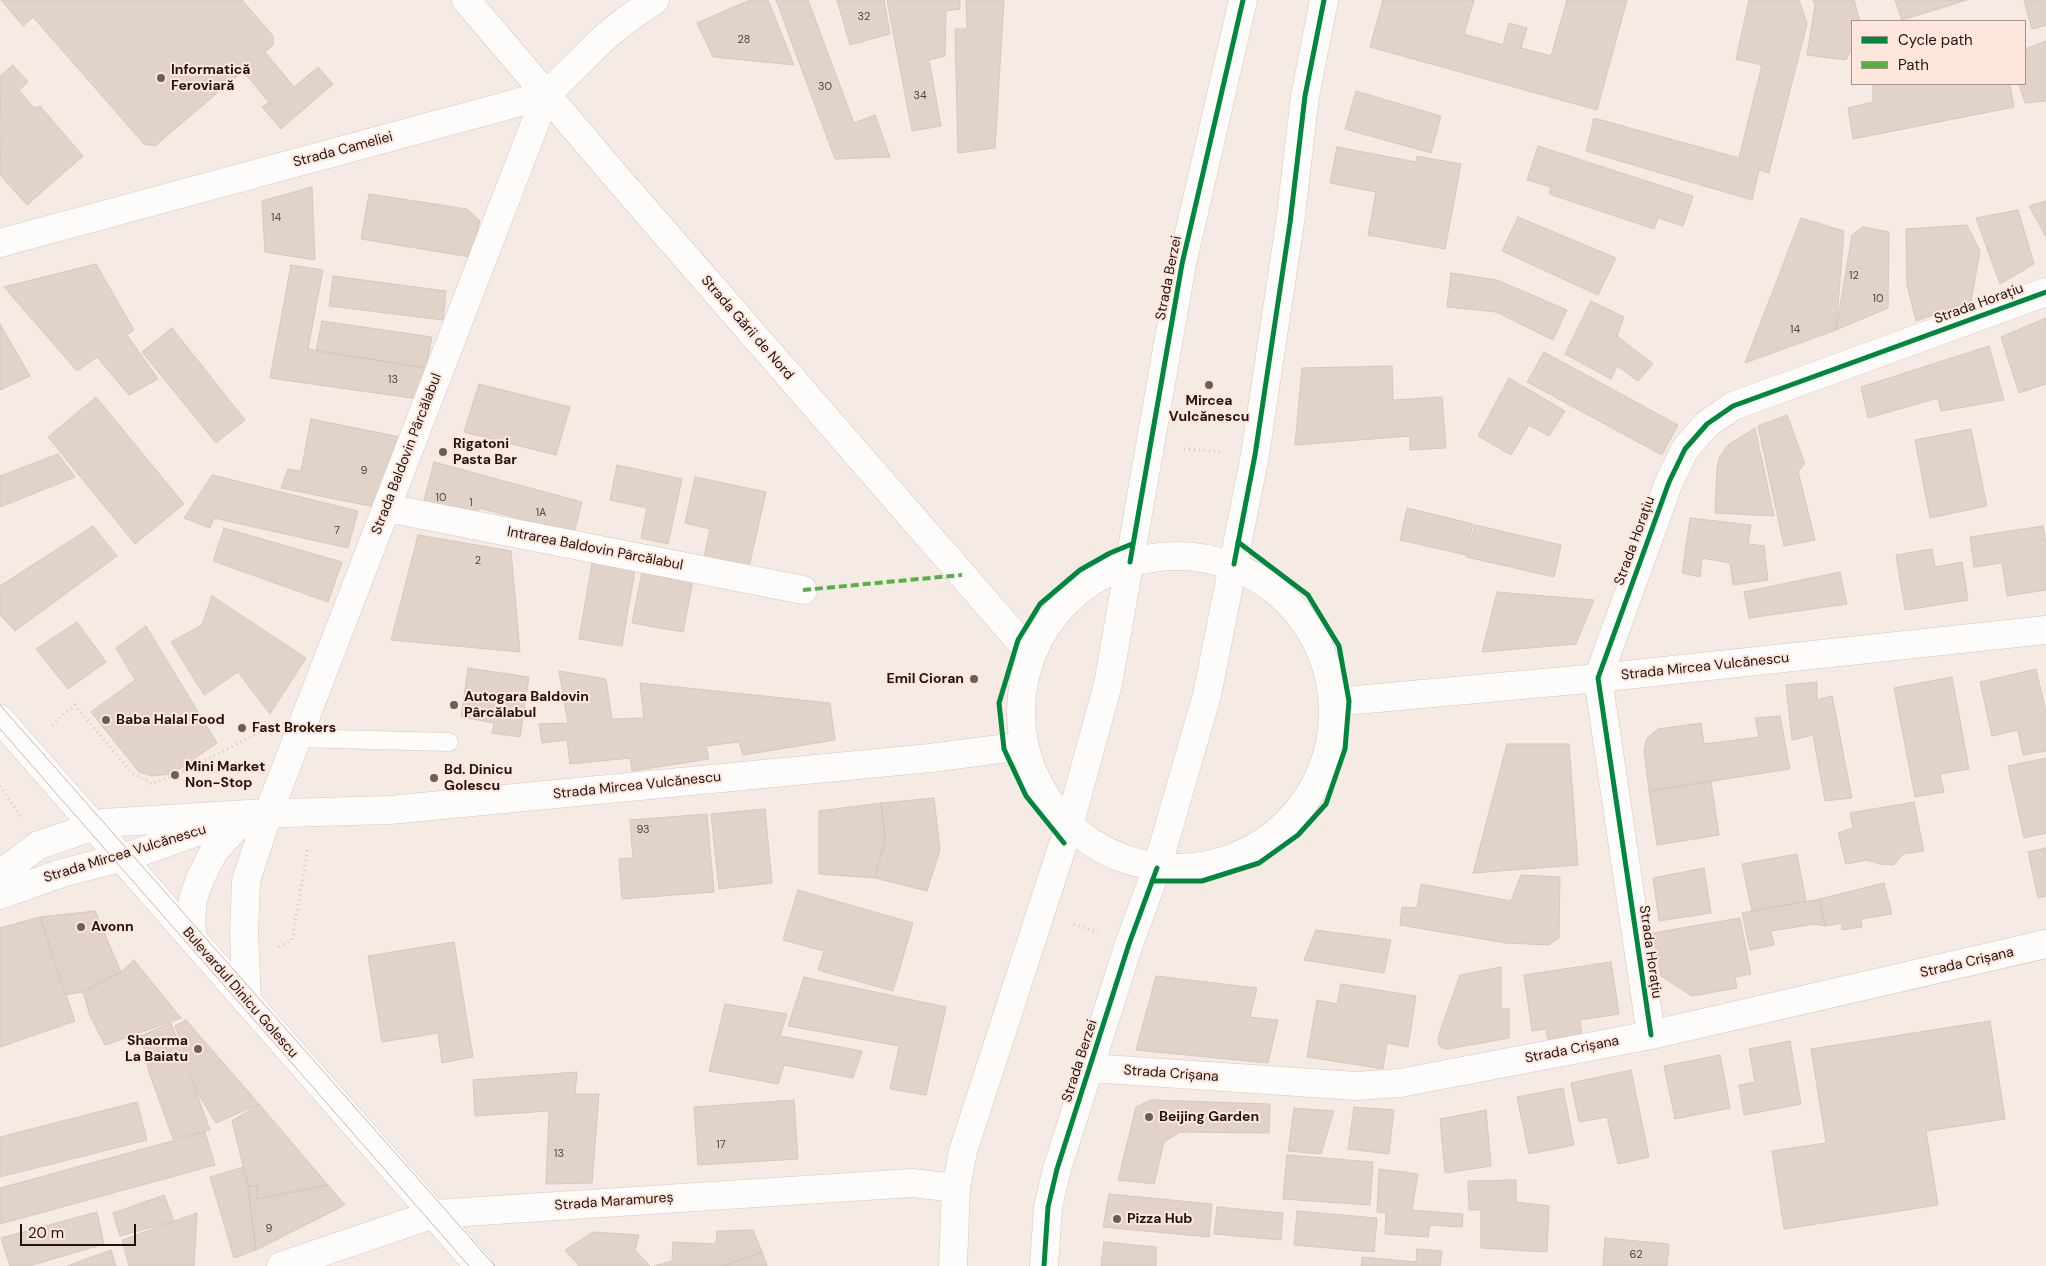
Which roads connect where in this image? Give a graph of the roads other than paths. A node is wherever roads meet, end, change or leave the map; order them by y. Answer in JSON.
{"nodes":[{"id":1,"x":466,"y":0,"type":"edge"},
{"id":2,"x":655,"y":0,"type":"edge"},
{"id":3,"x":1243,"y":0,"type":"edge"},
{"id":4,"x":1324,"y":0,"type":"edge"},
{"id":5,"x":546,"y":95,"type":"junction"},
{"id":6,"x":0,"y":243,"type":"edge"},
{"id":7,"x":2046,"y":292,"type":"edge"},
{"id":8,"x":386,"y":508,"type":"junction"},
{"id":9,"x":1130,"y":562,"type":"junction"},
{"id":10,"x":1234,"y":564,"type":"junction"},
{"id":11,"x":803,"y":590,"type":"dead end"},
{"id":12,"x":2046,"y":630,"type":"edge"},
{"id":13,"x":1031,"y":654,"type":"junction"},
{"id":14,"x":1598,"y":678,"type":"junction"},
{"id":15,"x":1334,"y":702,"type":"junction"},
{"id":16,"x":0,"y":719,"type":"edge"},
{"id":17,"x":297,"y":738,"type":"junction"},
{"id":18,"x":449,"y":742,"type":"dead end"},
{"id":19,"x":1023,"y":746,"type":"junction"},
{"id":20,"x":258,"y":814,"type":"junction"},
{"id":21,"x":93,"y":825,"type":"junction"},
{"id":22,"x":1069,"y":826,"type":"junction"},
{"id":23,"x":122,"y":857,"type":"junction"},
{"id":24,"x":1157,"y":868,"type":"junction"},
{"id":25,"x":0,"y":874,"type":"edge"},
{"id":26,"x":0,"y":895,"type":"edge"},
{"id":27,"x":193,"y":939,"type":"junction"},
{"id":28,"x":2046,"y":944,"type":"edge"},
{"id":29,"x":247,"y":1002,"type":"junction"},
{"id":30,"x":1651,"y":1035,"type":"junction"},
{"id":31,"x":1090,"y":1068,"type":"junction"},
{"id":32,"x":956,"y":1188,"type":"junction"},
{"id":33,"x":434,"y":1214,"type":"junction"},
{"id":34,"x":281,"y":1266,"type":"edge"},
{"id":35,"x":480,"y":1266,"type":"edge"},
{"id":36,"x":953,"y":1266,"type":"edge"},
{"id":37,"x":1044,"y":1266,"type":"edge"}],
"edges":[{"from":1,"to":5,"type":"main road","name":"Strada Gării de Nord"},
{"from":2,"to":5,"type":"main road","name":"Strada Cameliei"},
{"from":3,"to":9,"type":"main road","name":"Strada Berzei"},
{"from":4,"to":10,"type":"main road","name":"Strada Berzei"},
{"from":5,"to":6,"type":"main road","name":"Strada Cameliei"},
{"from":5,"to":8,"type":"main road","name":"Strada Baldovin Pârcălabul"},
{"from":5,"to":13,"type":"main road","name":"Strada Gării de Nord"},
{"from":7,"to":14,"type":"main road","name":"Strada Horațiu"},
{"from":8,"to":11,"type":"main road","name":"Intrarea Baldovin Pârcălabul"},
{"from":8,"to":17,"type":"main road","name":"Strada Baldovin Pârcălabul"},
{"from":9,"to":10,"type":"main road"},
{"from":9,"to":13,"type":"main road"},
{"from":9,"to":22,"type":"main road","name":"Strada Berzei"},
{"from":10,"to":15,"type":"main road"},
{"from":10,"to":24,"type":"main road","name":"Strada Berzei"},
{"from":12,"to":14,"type":"main road","name":"Strada Mircea Vulcănescu"},
{"from":13,"to":19,"type":"main road"},
{"from":14,"to":15,"type":"main road","name":"Strada Mircea Vulcănescu"},
{"from":14,"to":30,"type":"main road","name":"Strada Horațiu"},
{"from":15,"to":24,"type":"main road"},
{"from":16,"to":21,"type":"main road","name":"Bulevardul Dinicu Golescu"},
{"from":17,"to":18,"type":"lane"},
{"from":17,"to":20,"type":"main road","name":"Strada Baldovin Pârcălabul"},
{"from":19,"to":20,"type":"main road","name":"Strada Mircea Vulcănescu"},
{"from":19,"to":22,"type":"main road"},
{"from":20,"to":21,"type":"main road","name":"Strada Mircea Vulcănescu"},
{"from":20,"to":23,"type":"main road","name":"Strada Mircea Vulcănescu"},
{"from":20,"to":27,"type":"main road"},
{"from":20,"to":29,"type":"main road","name":"Strada Baldovin Pârcălabul"},
{"from":21,"to":23,"type":"main road","name":"Bulevardul Dinicu Golescu"},
{"from":21,"to":25,"type":"main road","name":"Strada Mircea Vulcănescu"},
{"from":22,"to":24,"type":"main road"},
{"from":22,"to":32,"type":"main road","name":"Strada Berzei"},
{"from":23,"to":26,"type":"main road","name":"Strada Mircea Vulcănescu"},
{"from":23,"to":27,"type":"main road","name":"Bulevardul Dinicu Golescu"},
{"from":24,"to":31,"type":"main road","name":"Strada Berzei"},
{"from":27,"to":29,"type":"main road","name":"Bulevardul Dinicu Golescu"},
{"from":28,"to":30,"type":"main road","name":"Strada Crișana"},
{"from":29,"to":33,"type":"main road","name":"Bulevardul Dinicu Golescu"},
{"from":30,"to":31,"type":"main road","name":"Strada Crișana"},
{"from":31,"to":37,"type":"main road","name":"Strada Berzei"},
{"from":32,"to":33,"type":"main road","name":"Strada Maramureș"},
{"from":32,"to":36,"type":"main road","name":"Strada Berzei"},
{"from":33,"to":34,"type":"main road","name":"Strada Maramureș"},
{"from":33,"to":35,"type":"main road","name":"Bulevardul Dinicu Golescu"}]}
